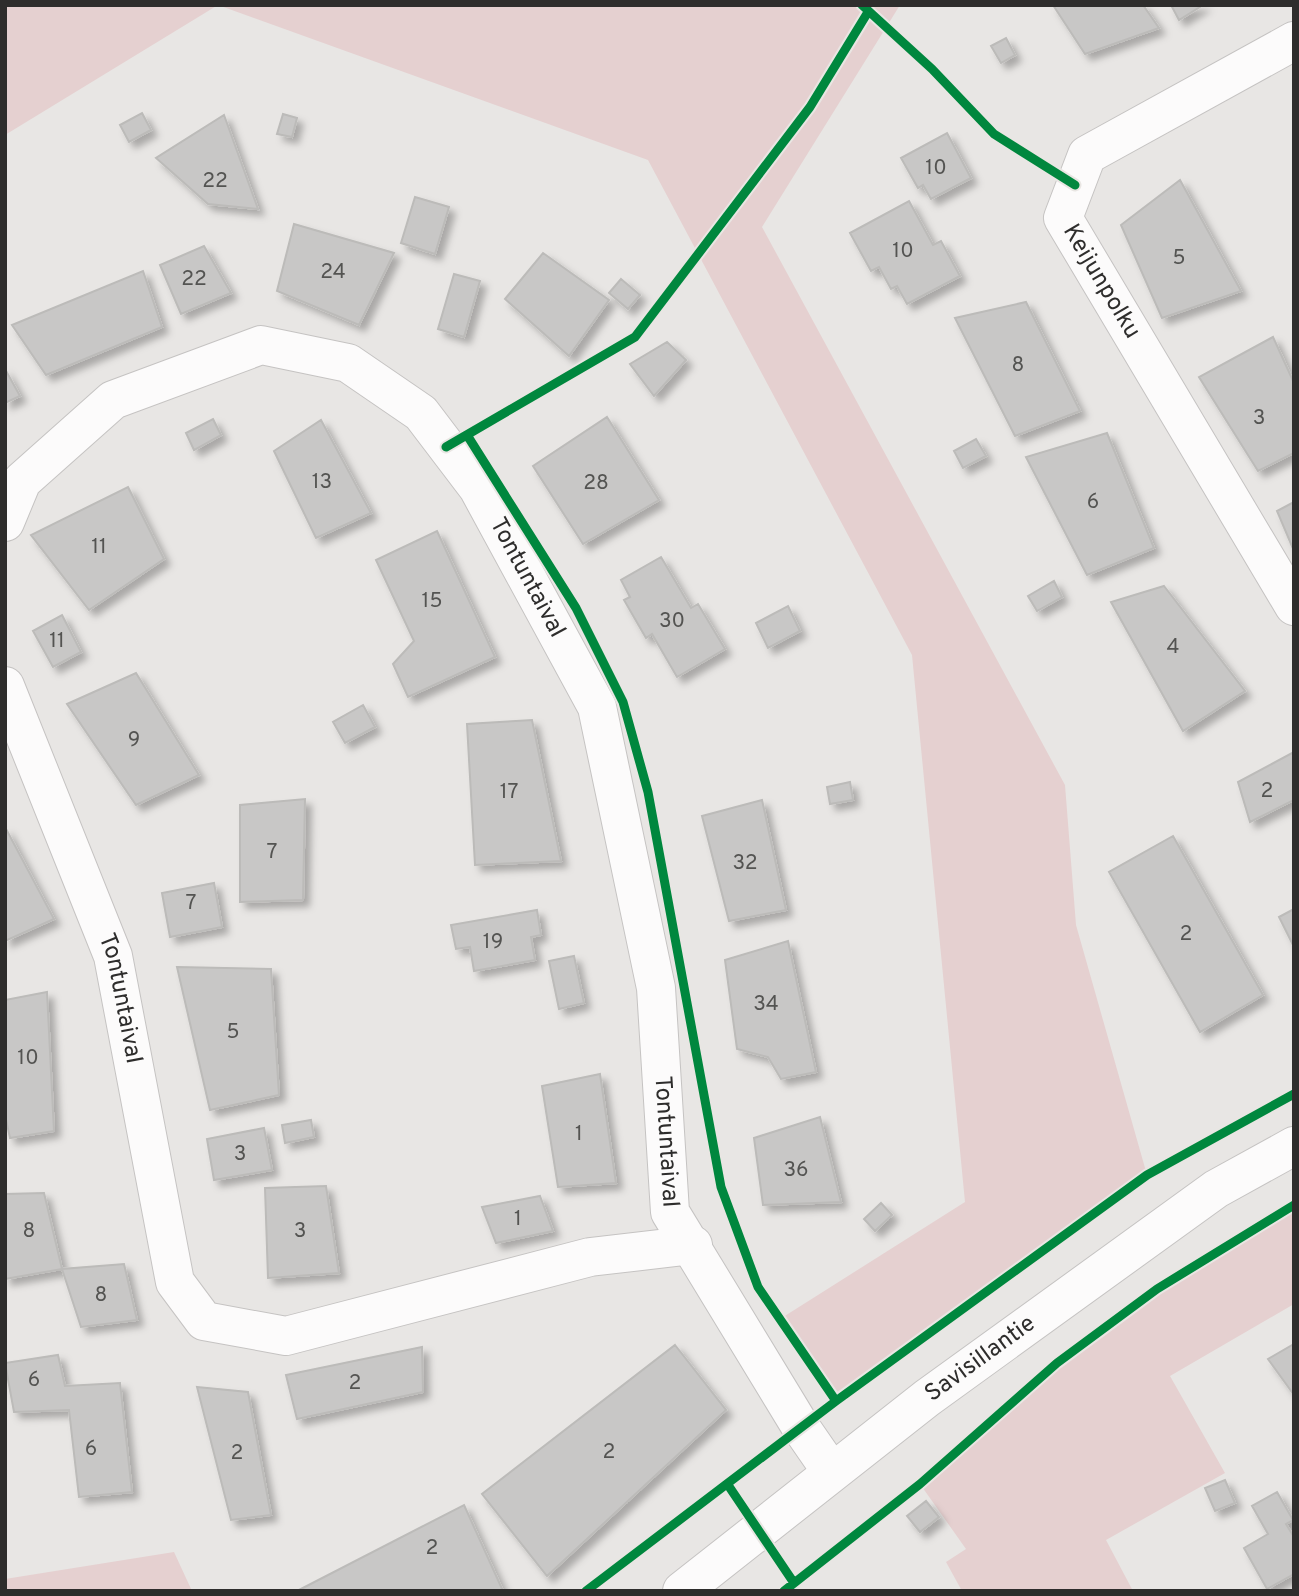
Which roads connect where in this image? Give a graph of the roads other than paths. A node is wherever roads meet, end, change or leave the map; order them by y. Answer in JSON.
{"nodes":[{"id":1,"x":1294,"y":41,"type":"edge"},
{"id":2,"x":5,"y":522,"type":"edge"},
{"id":3,"x":1294,"y":606,"type":"edge"},
{"id":4,"x":5,"y":686,"type":"edge"},
{"id":5,"x":1294,"y":1146,"type":"edge"},
{"id":6,"x":693,"y":1245,"type":"junction"},
{"id":7,"x":831,"y":1471,"type":"junction"},
{"id":8,"x":682,"y":1591,"type":"edge"}],
"edges":[{"from":1,"to":3,"type":"street","name":"Keijunpolku"},
{"from":2,"to":6,"type":"street","name":"Tontuntaival"},
{"from":4,"to":6,"type":"street","name":"Tontuntaival"},
{"from":5,"to":7,"type":"street","name":"Savisillantie"},
{"from":6,"to":7,"type":"street","name":"Tontuntaival"},
{"from":7,"to":8,"type":"street","name":"Savisillantie"}]}
